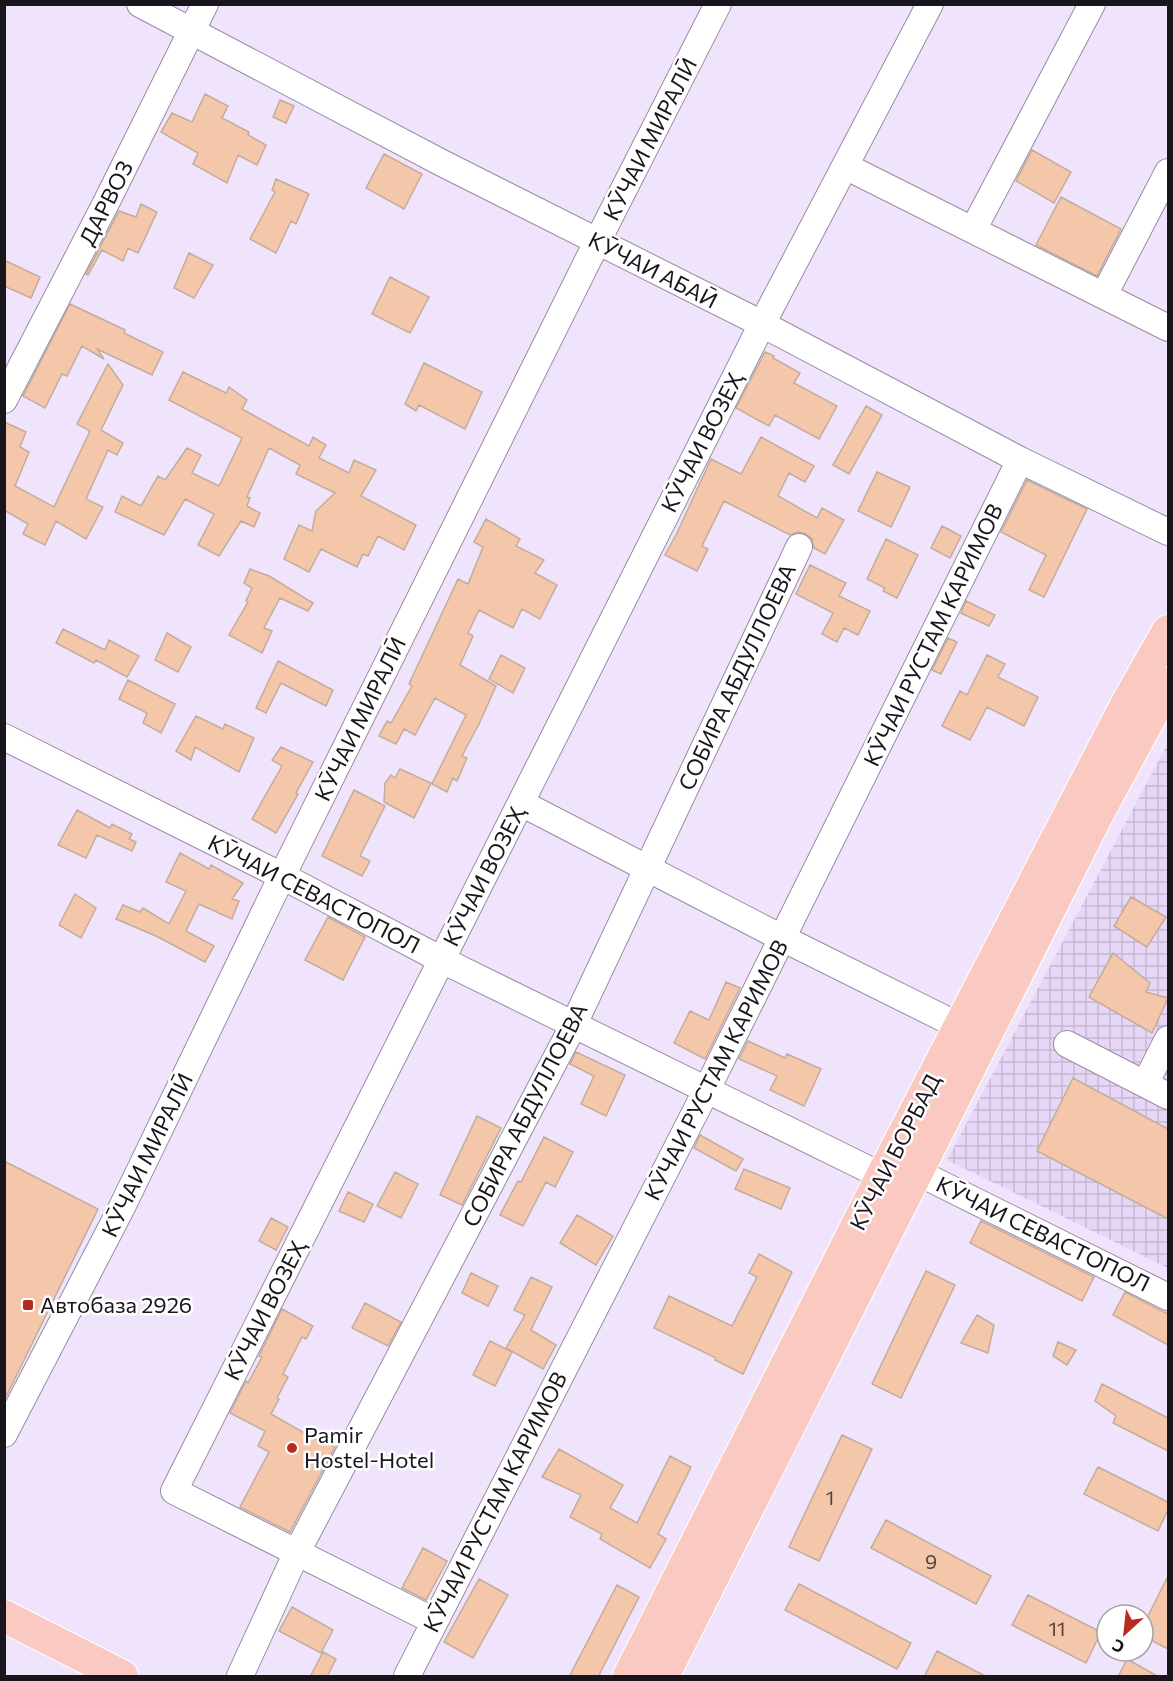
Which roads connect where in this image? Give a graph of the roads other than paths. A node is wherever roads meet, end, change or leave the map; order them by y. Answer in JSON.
{"nodes":[{"id":1,"x":140,"y":4,"type":"edge"},
{"id":2,"x":205,"y":4,"type":"edge"},
{"id":3,"x":718,"y":4,"type":"edge"},
{"id":4,"x":930,"y":4,"type":"edge"},
{"id":5,"x":1092,"y":4,"type":"edge"},
{"id":6,"x":191,"y":32,"type":"junction"},
{"id":7,"x":845,"y":166,"type":"junction"},
{"id":8,"x":1168,"y":172,"type":"edge"},
{"id":9,"x":973,"y":230,"type":"junction"},
{"id":10,"x":597,"y":242,"type":"junction"},
{"id":11,"x":1104,"y":296,"type":"junction"},
{"id":12,"x":762,"y":324,"type":"junction"},
{"id":13,"x":1168,"y":328,"type":"edge"},
{"id":14,"x":4,"y":400,"type":"edge"},
{"id":15,"x":1020,"y":460,"type":"junction"},
{"id":16,"x":1168,"y":532,"type":"edge"},
{"id":17,"x":799,"y":547,"type":"dead end"},
{"id":18,"x":1168,"y":631,"type":"edge"},
{"id":19,"x":1168,"y":684,"type":"edge"},
{"id":20,"x":4,"y":736,"type":"edge"},
{"id":21,"x":521,"y":803,"type":"junction"},
{"id":22,"x":647,"y":869,"type":"junction"},
{"id":23,"x":282,"y":876,"type":"junction"},
{"id":24,"x":782,"y":938,"type":"junction"},
{"id":25,"x":442,"y":960,"type":"junction"},
{"id":26,"x":573,"y":1026,"type":"junction"},
{"id":27,"x":959,"y":1026,"type":"junction"},
{"id":28,"x":1168,"y":1039,"type":"edge"},
{"id":29,"x":1067,"y":1044,"type":"dead end"},
{"id":30,"x":1145,"y":1084,"type":"junction"},
{"id":31,"x":706,"y":1090,"type":"junction"},
{"id":32,"x":1168,"y":1096,"type":"edge"},
{"id":33,"x":917,"y":1172,"type":"junction"},
{"id":34,"x":882,"y":1176,"type":"junction"},
{"id":35,"x":1168,"y":1297,"type":"edge"},
{"id":36,"x":4,"y":1434,"type":"edge"},
{"id":37,"x":297,"y":1552,"type":"junction"},
{"id":38,"x":4,"y":1616,"type":"edge"},
{"id":39,"x":434,"y":1621,"type":"junction"},
{"id":40,"x":122,"y":1677,"type":"edge"},
{"id":41,"x":240,"y":1677,"type":"edge"},
{"id":42,"x":407,"y":1677,"type":"edge"},
{"id":43,"x":629,"y":1677,"type":"edge"},
{"id":44,"x":663,"y":1677,"type":"edge"}],
"edges":[{"from":1,"to":6,"type":"street","name":"КӮЧАИ АБАӢ"},
{"from":2,"to":6,"type":"street","name":"ДАРВОЗ"},
{"from":3,"to":10,"type":"street","name":"КӮЧАИ МИРАЛӢ"},
{"from":4,"to":7,"type":"street","name":"КӮЧАИ ВОЗЕҲ"},
{"from":5,"to":9,"type":"street"},
{"from":6,"to":10,"type":"street","name":"КӮЧАИ АБАӢ"},
{"from":6,"to":14,"type":"street","name":"ДАРВОЗ"},
{"from":7,"to":9,"type":"street"},
{"from":7,"to":12,"type":"street","name":"КӮЧАИ ВОЗЕҲ"},
{"from":8,"to":11,"type":"street"},
{"from":9,"to":11,"type":"street"},
{"from":10,"to":12,"type":"street","name":"КӮЧАИ АБАӢ"},
{"from":10,"to":23,"type":"street","name":"КӮЧАИ МИРАЛӢ"},
{"from":11,"to":13,"type":"street"},
{"from":12,"to":15,"type":"street","name":"КӮЧАИ АБАӢ"},
{"from":12,"to":21,"type":"street","name":"КӮЧАИ ВОЗЕҲ"},
{"from":15,"to":16,"type":"street","name":"КӮЧАИ АБАӢ"},
{"from":15,"to":24,"type":"street","name":"КӮЧАИ РУСТАМ КАРИМОВ"},
{"from":17,"to":22,"type":"street","name":"СОБИРА АБДУЛЛОЕВА"},
{"from":18,"to":27,"type":"main road","name":"КӮЧАИ БОРБАД"},
{"from":19,"to":33,"type":"main road","name":"КӮЧАИ БОРБАД"},
{"from":20,"to":23,"type":"street","name":"КӮЧАИ СЕВАСТОПОЛ"},
{"from":21,"to":22,"type":"street"},
{"from":21,"to":25,"type":"street","name":"КӮЧАИ ВОЗЕҲ"},
{"from":22,"to":24,"type":"street"},
{"from":22,"to":26,"type":"street","name":"СОБИРА АБДУЛЛОЕВА"},
{"from":23,"to":25,"type":"street","name":"КӮЧАИ СЕВАСТОПОЛ"},
{"from":23,"to":36,"type":"street","name":"КӮЧАИ МИРАЛӢ"},
{"from":24,"to":27,"type":"street"},
{"from":24,"to":31,"type":"street","name":"КӮЧАИ РУСТАМ КАРИМОВ"},
{"from":25,"to":26,"type":"street","name":"КӮЧАИ СЕВАСТОПОЛ"},
{"from":25,"to":37,"type":"street","name":"КӮЧАИ ВОЗЕҲ"},
{"from":26,"to":31,"type":"street","name":"КӮЧАИ СЕВАСТОПОЛ"},
{"from":26,"to":37,"type":"street","name":"СОБИРА АБДУЛЛОЕВА"},
{"from":27,"to":34,"type":"main road","name":"КӮЧАИ БОРБАД"},
{"from":28,"to":30,"type":"street"},
{"from":29,"to":30,"type":"street"},
{"from":30,"to":32,"type":"street"},
{"from":31,"to":34,"type":"street","name":"КӮЧАИ СЕВАСТОПОЛ"},
{"from":31,"to":39,"type":"street","name":"КӮЧАИ РУСТАМ КАРИМОВ"},
{"from":33,"to":35,"type":"street","name":"КӮЧАИ СЕВАСТОПОЛ"},
{"from":33,"to":44,"type":"main road","name":"КӮЧАИ БОРБАД"},
{"from":34,"to":43,"type":"main road","name":"КӮЧАИ БОРБАД"},
{"from":37,"to":39,"type":"street","name":"КӮЧАИ ВОЗЕҲ"},
{"from":37,"to":41,"type":"street","name":"СОБИРА АБДУЛЛОЕВА"},
{"from":38,"to":40,"type":"main road"},
{"from":39,"to":42,"type":"street","name":"КӮЧАИ РУСТАМ КАРИМОВ"}]}
